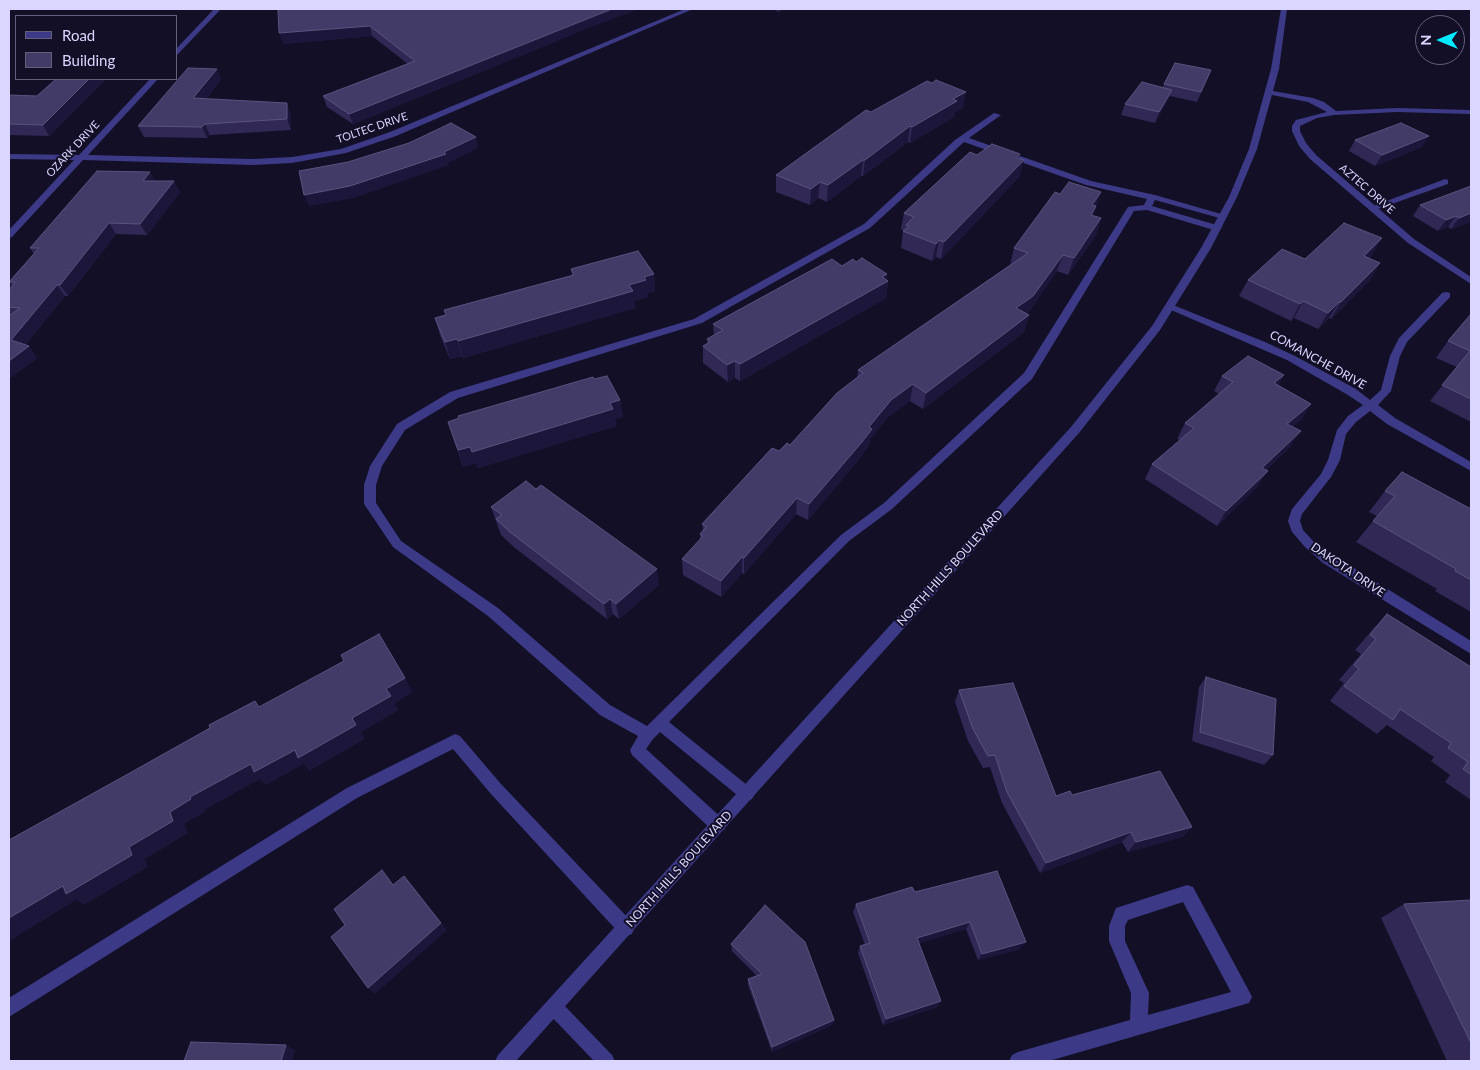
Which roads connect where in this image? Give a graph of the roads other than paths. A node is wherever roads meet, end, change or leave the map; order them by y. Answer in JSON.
{"nodes":[{"id":1,"x":218,"y":9,"type":"edge"},
{"id":2,"x":690,"y":9,"type":"edge"},
{"id":3,"x":1284,"y":9,"type":"edge"},
{"id":4,"x":178,"y":52,"type":"edge"},
{"id":5,"x":153,"y":80,"type":"edge"},
{"id":6,"x":1270,"y":92,"type":"junction"},
{"id":7,"x":1471,"y":112,"type":"edge"},
{"id":8,"x":1334,"y":113,"type":"junction"},
{"id":9,"x":997,"y":115,"type":"dead end"},
{"id":10,"x":963,"y":139,"type":"junction"},
{"id":11,"x":9,"y":156,"type":"edge"},
{"id":12,"x":80,"y":158,"type":"junction"},
{"id":13,"x":1445,"y":182,"type":"dead end"},
{"id":14,"x":1149,"y":202,"type":"junction"},
{"id":15,"x":1372,"y":208,"type":"junction"},
{"id":16,"x":1223,"y":216,"type":"junction"},
{"id":17,"x":1217,"y":228,"type":"junction"},
{"id":18,"x":9,"y":235,"type":"edge"},
{"id":19,"x":1471,"y":281,"type":"edge"},
{"id":20,"x":1446,"y":295,"type":"dead end"},
{"id":21,"x":1169,"y":307,"type":"junction"},
{"id":22,"x":1370,"y":406,"type":"junction"},
{"id":23,"x":1471,"y":467,"type":"edge"},
{"id":24,"x":1471,"y":648,"type":"edge"},
{"id":25,"x":653,"y":728,"type":"junction"},
{"id":26,"x":746,"y":794,"type":"junction"},
{"id":27,"x":718,"y":825,"type":"junction"},
{"id":28,"x":626,"y":928,"type":"junction"},
{"id":29,"x":554,"y":1007,"type":"junction"},
{"id":30,"x":9,"y":1008,"type":"edge"},
{"id":31,"x":1138,"y":1027,"type":"junction"},
{"id":32,"x":504,"y":1061,"type":"edge"},
{"id":33,"x":606,"y":1061,"type":"edge"},
{"id":34,"x":1018,"y":1061,"type":"edge"}],
"edges":[{"from":1,"to":4,"type":"street"},
{"from":2,"to":12,"type":"street","name":"TOLTEC DRIVE"},
{"from":3,"to":6,"type":"street","name":"NORTH HILLS BOULEVARD"},
{"from":5,"to":12,"type":"street","name":"OZARK DRIVE"},
{"from":6,"to":8,"type":"street"},
{"from":6,"to":16,"type":"street","name":"NORTH HILLS BOULEVARD"},
{"from":7,"to":8,"type":"street","name":"AZTEC DRIVE"},
{"from":8,"to":15,"type":"street","name":"AZTEC DRIVE"},
{"from":9,"to":10,"type":"street"},
{"from":10,"to":14,"type":"street"},
{"from":10,"to":25,"type":"street"},
{"from":11,"to":12,"type":"street","name":"TOLTEC DRIVE"},
{"from":12,"to":18,"type":"street","name":"OZARK DRIVE"},
{"from":13,"to":15,"type":"street"},
{"from":14,"to":16,"type":"street"},
{"from":14,"to":17,"type":"street"},
{"from":14,"to":25,"type":"street"},
{"from":15,"to":19,"type":"street","name":"AZTEC DRIVE"},
{"from":16,"to":17,"type":"street","name":"NORTH HILLS BOULEVARD"},
{"from":17,"to":21,"type":"street","name":"NORTH HILLS BOULEVARD"},
{"from":20,"to":22,"type":"street","name":"DAKOTA DRIVE"},
{"from":21,"to":22,"type":"street","name":"COMANCHE DRIVE"},
{"from":21,"to":26,"type":"street","name":"NORTH HILLS BOULEVARD"},
{"from":22,"to":23,"type":"street","name":"COMANCHE DRIVE"},
{"from":22,"to":24,"type":"street","name":"DAKOTA DRIVE"},
{"from":25,"to":26,"type":"street"},
{"from":25,"to":27,"type":"street"},
{"from":26,"to":27,"type":"street","name":"NORTH HILLS BOULEVARD"},
{"from":27,"to":28,"type":"street","name":"NORTH HILLS BOULEVARD"},
{"from":28,"to":29,"type":"street","name":"NORTH HILLS BOULEVARD"},
{"from":28,"to":30,"type":"street"},
{"from":29,"to":32,"type":"street","name":"NORTH HILLS BOULEVARD"},
{"from":29,"to":33,"type":"street"},
{"from":31,"to":31,"type":"street"},
{"from":31,"to":34,"type":"street"}]}
